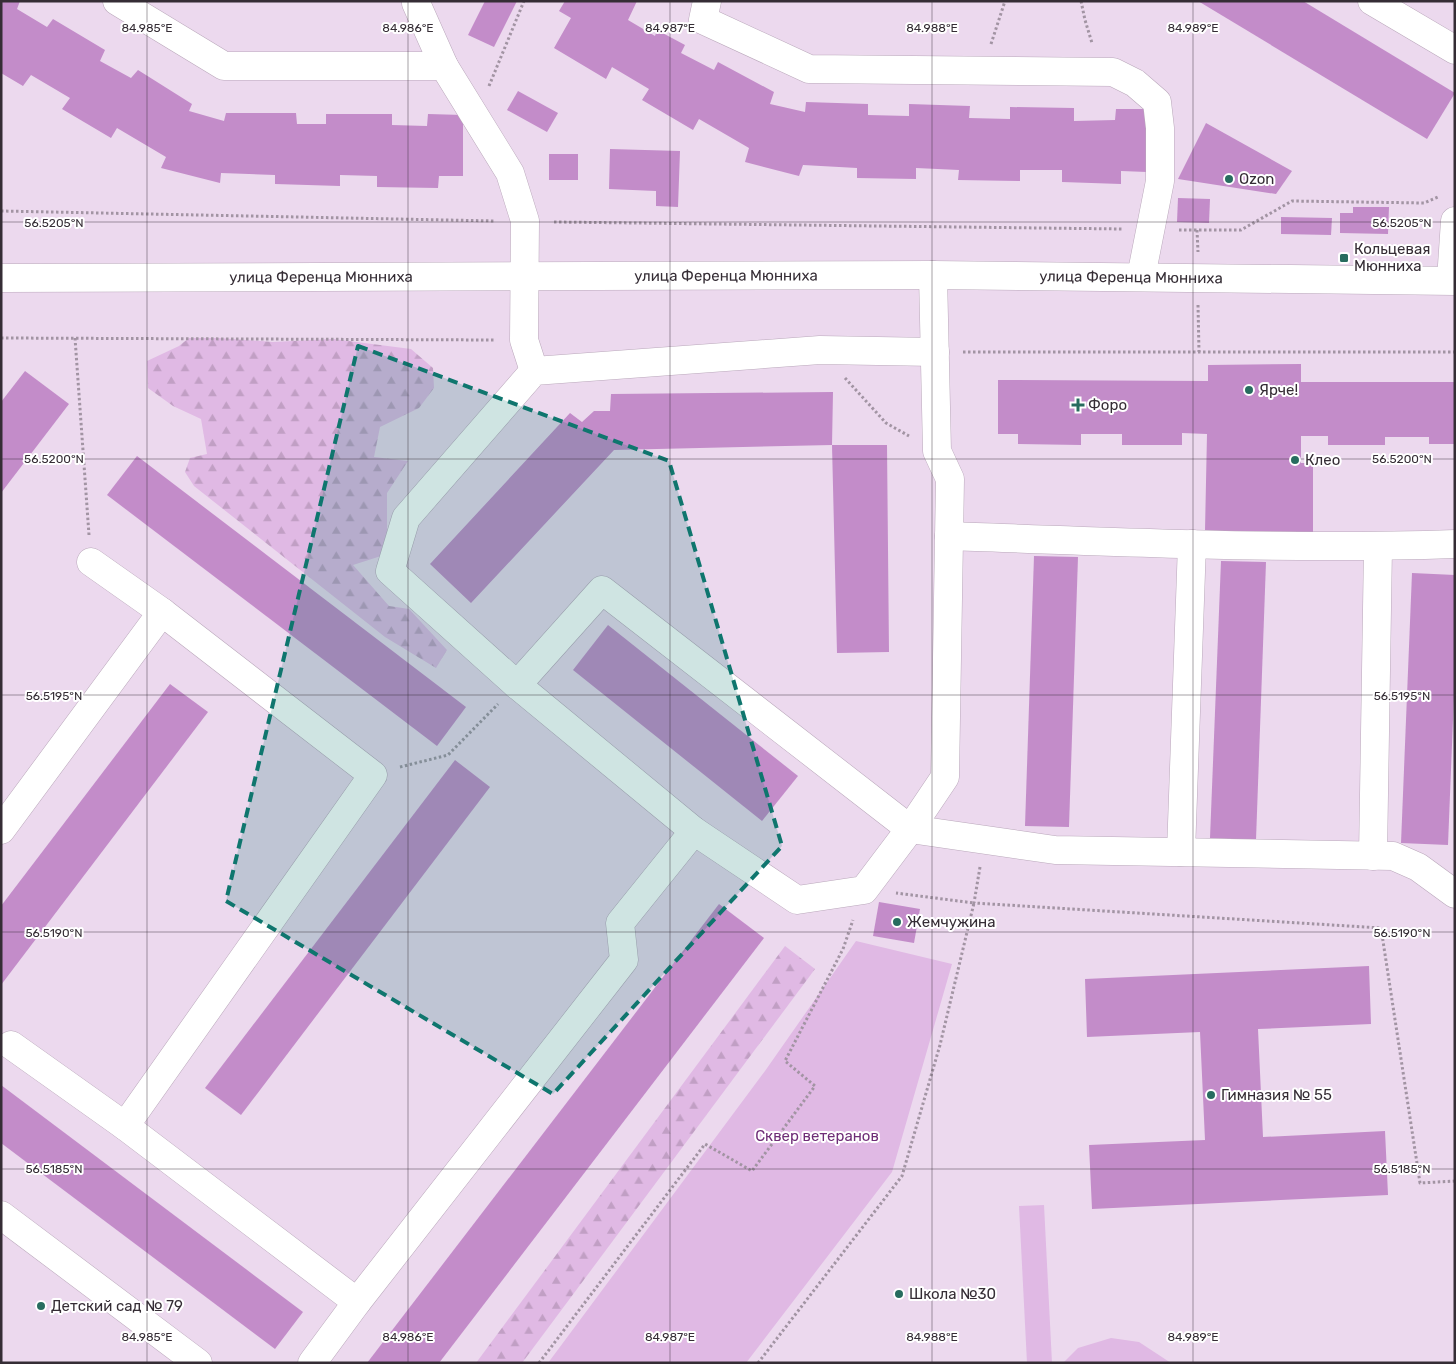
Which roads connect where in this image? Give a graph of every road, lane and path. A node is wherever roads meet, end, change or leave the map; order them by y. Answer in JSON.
{"nodes":[{"id":1,"x":117,"y":1,"type":"edge"},
{"id":2,"x":524,"y":1,"type":"edge"},
{"id":3,"x":707,"y":1,"type":"edge"},
{"id":4,"x":1005,"y":1,"type":"edge"},
{"id":5,"x":1081,"y":1,"type":"edge"},
{"id":6,"x":1372,"y":1,"type":"edge"},
{"id":7,"x":415,"y":2,"type":"edge"},
{"id":8,"x":1455,"y":50,"type":"edge"},
{"id":9,"x":444,"y":66,"type":"junction"},
{"id":10,"x":982,"y":71,"type":"junction"},
{"id":11,"x":1113,"y":72,"type":"junction"},
{"id":12,"x":476,"y":118,"type":"junction"},
{"id":13,"x":1440,"y":197,"type":"dead end"},
{"id":14,"x":1,"y":211,"type":"edge"},
{"id":15,"x":526,"y":221,"type":"junction"},
{"id":16,"x":1455,"y":221,"type":"edge"},
{"id":17,"x":1150,"y":229,"type":"junction"},
{"id":18,"x":933,"y":275,"type":"junction"},
{"id":19,"x":525,"y":277,"type":"junction"},
{"id":20,"x":1141,"y":277,"type":"junction"},
{"id":21,"x":1,"y":278,"type":"edge"},
{"id":22,"x":1453,"y":280,"type":"edge"},
{"id":23,"x":1,"y":338,"type":"edge"},
{"id":24,"x":75,"y":338,"type":"junction"},
{"id":25,"x":524,"y":340,"type":"junction"},
{"id":26,"x":820,"y":350,"type":"junction"},
{"id":27,"x":935,"y":352,"type":"junction"},
{"id":28,"x":1455,"y":352,"type":"edge"},
{"id":29,"x":534,"y":371,"type":"junction"},
{"id":30,"x":936,"y":451,"type":"junction"},
{"id":31,"x":949,"y":536,"type":"junction"},
{"id":32,"x":1192,"y":544,"type":"junction"},
{"id":33,"x":1455,"y":544,"type":"edge"},
{"id":34,"x":1378,"y":547,"type":"junction"},
{"id":35,"x":91,"y":562,"type":"joint"},
{"id":36,"x":162,"y":612,"type":"junction"},
{"id":37,"x":517,"y":685,"type":"junction"},
{"id":38,"x":373,"y":774,"type":"junction"},
{"id":39,"x":910,"y":829,"type":"junction"},
{"id":40,"x":1,"y":830,"type":"edge"},
{"id":41,"x":694,"y":831,"type":"junction"},
{"id":42,"x":985,"y":840,"type":"junction"},
{"id":43,"x":1181,"y":852,"type":"junction"},
{"id":44,"x":1373,"y":856,"type":"junction"},
{"id":45,"x":864,"y":890,"type":"junction"},
{"id":46,"x":1455,"y":894,"type":"edge"},
{"id":47,"x":974,"y":903,"type":"junction"},
{"id":48,"x":11,"y":1045,"type":"dead end"},
{"id":49,"x":125,"y":1126,"type":"junction"},
{"id":50,"x":1455,"y":1181,"type":"edge"},
{"id":51,"x":1,"y":1215,"type":"edge"},
{"id":52,"x":357,"y":1302,"type":"junction"},
{"id":53,"x":198,"y":1363,"type":"edge"},
{"id":54,"x":312,"y":1363,"type":"edge"},
{"id":55,"x":539,"y":1363,"type":"edge"},
{"id":56,"x":758,"y":1363,"type":"edge"}],
"edges":[{"from":1,"to":9,"type":"street"},
{"from":2,"to":12,"type":"path"},
{"from":3,"to":10,"type":"street"},
{"from":4,"to":10,"type":"path"},
{"from":5,"to":11,"type":"path"},
{"from":6,"to":8,"type":"street"},
{"from":7,"to":9,"type":"street"},
{"from":9,"to":12,"type":"street"},
{"from":10,"to":11,"type":"street"},
{"from":11,"to":17,"type":"street"},
{"from":12,"to":15,"type":"street"},
{"from":13,"to":17,"type":"path"},
{"from":14,"to":15,"type":"path"},
{"from":15,"to":17,"type":"path"},
{"from":15,"to":19,"type":"street"},
{"from":16,"to":22,"type":"street"},
{"from":17,"to":20,"type":"street"},
{"from":18,"to":19,"type":"street","name":"улица Ференца Мюнниха"},
{"from":18,"to":20,"type":"street","name":"улица Ференца Мюнниха"},
{"from":18,"to":27,"type":"street"},
{"from":19,"to":21,"type":"street","name":"улица Ференца Мюнниха"},
{"from":19,"to":25,"type":"street"},
{"from":20,"to":22,"type":"street","name":"улица Ференца Мюнниха"},
{"from":23,"to":24,"type":"path"},
{"from":24,"to":25,"type":"path"},
{"from":24,"to":35,"type":"path"},
{"from":25,"to":29,"type":"street"},
{"from":26,"to":27,"type":"street"},
{"from":26,"to":29,"type":"street"},
{"from":26,"to":30,"type":"path"},
{"from":27,"to":28,"type":"path"},
{"from":27,"to":30,"type":"street"},
{"from":29,"to":37,"type":"street"},
{"from":30,"to":31,"type":"street"},
{"from":31,"to":32,"type":"street"},
{"from":31,"to":39,"type":"street"},
{"from":32,"to":34,"type":"street"},
{"from":32,"to":43,"type":"street"},
{"from":33,"to":34,"type":"street"},
{"from":34,"to":44,"type":"street"},
{"from":35,"to":36,"type":"street"},
{"from":36,"to":38,"type":"street"},
{"from":36,"to":40,"type":"street"},
{"from":37,"to":38,"type":"path"},
{"from":37,"to":39,"type":"street"},
{"from":37,"to":41,"type":"street"},
{"from":38,"to":49,"type":"street"},
{"from":39,"to":42,"type":"street"},
{"from":39,"to":45,"type":"street"},
{"from":41,"to":45,"type":"street"},
{"from":41,"to":52,"type":"street"},
{"from":42,"to":43,"type":"street"},
{"from":42,"to":47,"type":"path"},
{"from":43,"to":44,"type":"street"},
{"from":44,"to":46,"type":"street"},
{"from":45,"to":47,"type":"path"},
{"from":45,"to":55,"type":"path"},
{"from":47,"to":50,"type":"path"},
{"from":47,"to":56,"type":"path"},
{"from":48,"to":49,"type":"street"},
{"from":49,"to":52,"type":"street"},
{"from":51,"to":53,"type":"street"},
{"from":52,"to":54,"type":"street"}]}
